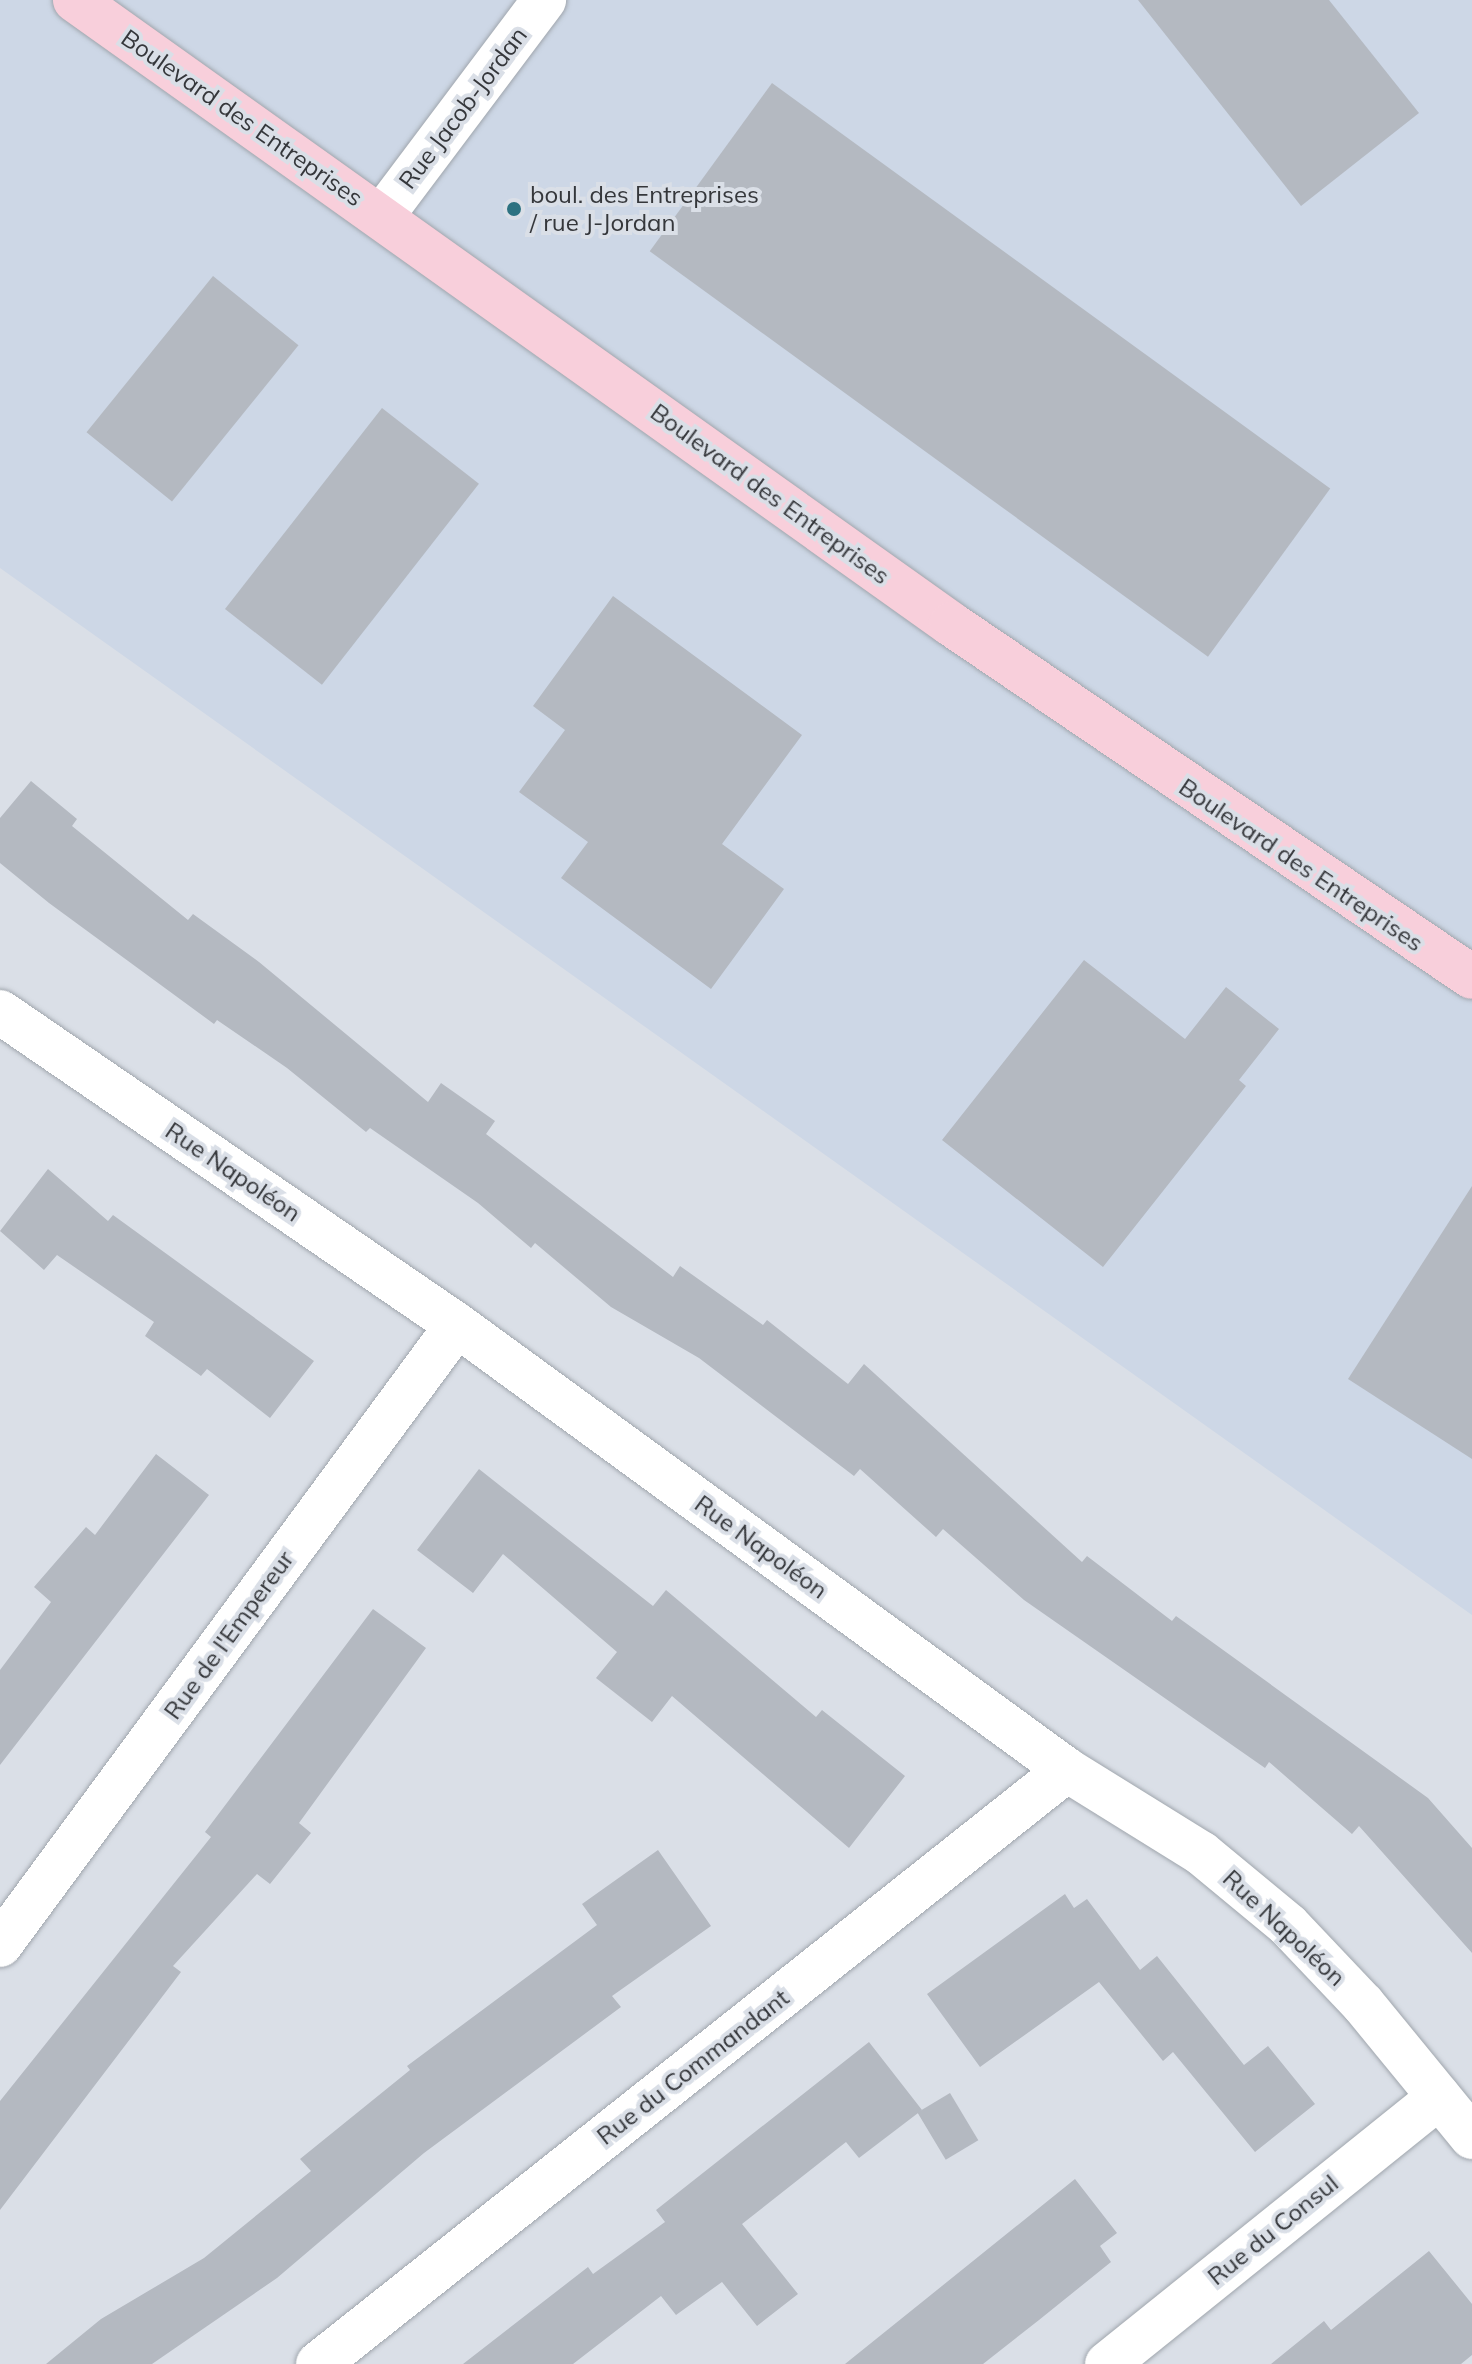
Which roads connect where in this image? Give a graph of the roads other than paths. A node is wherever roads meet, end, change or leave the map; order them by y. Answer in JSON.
{"nodes":[{"id":1,"x":75,"y":0,"type":"edge"},
{"id":2,"x":544,"y":0,"type":"edge"},
{"id":3,"x":382,"y":216,"type":"junction"},
{"id":4,"x":1472,"y":977,"type":"edge"},
{"id":5,"x":6,"y":1029,"type":"edge"},
{"id":6,"x":457,"y":1325,"type":"junction"},
{"id":7,"x":1067,"y":1770,"type":"junction"},
{"id":8,"x":0,"y":1945,"type":"edge"},
{"id":9,"x":1439,"y":2097,"type":"junction"},
{"id":10,"x":1472,"y":2137,"type":"edge"},
{"id":11,"x":318,"y":2364,"type":"edge"},
{"id":12,"x":1107,"y":2364,"type":"edge"}],
"edges":[{"from":1,"to":3,"type":"street","name":"Boulevard des Entreprises"},
{"from":2,"to":3,"type":"street","name":"Rue Jacob-Jordan"},
{"from":3,"to":4,"type":"street","name":"Boulevard des Entreprises"},
{"from":5,"to":6,"type":"street","name":"Rue Napoléon"},
{"from":6,"to":7,"type":"street","name":"Rue Napoléon"},
{"from":6,"to":8,"type":"street","name":"Rue de l'Empereur"},
{"from":7,"to":9,"type":"street","name":"Rue Napoléon"},
{"from":7,"to":11,"type":"street","name":"Rue du Commandant"},
{"from":9,"to":10,"type":"street","name":"Rue Napoléon"},
{"from":9,"to":12,"type":"street","name":"Rue du Consul"}]}
